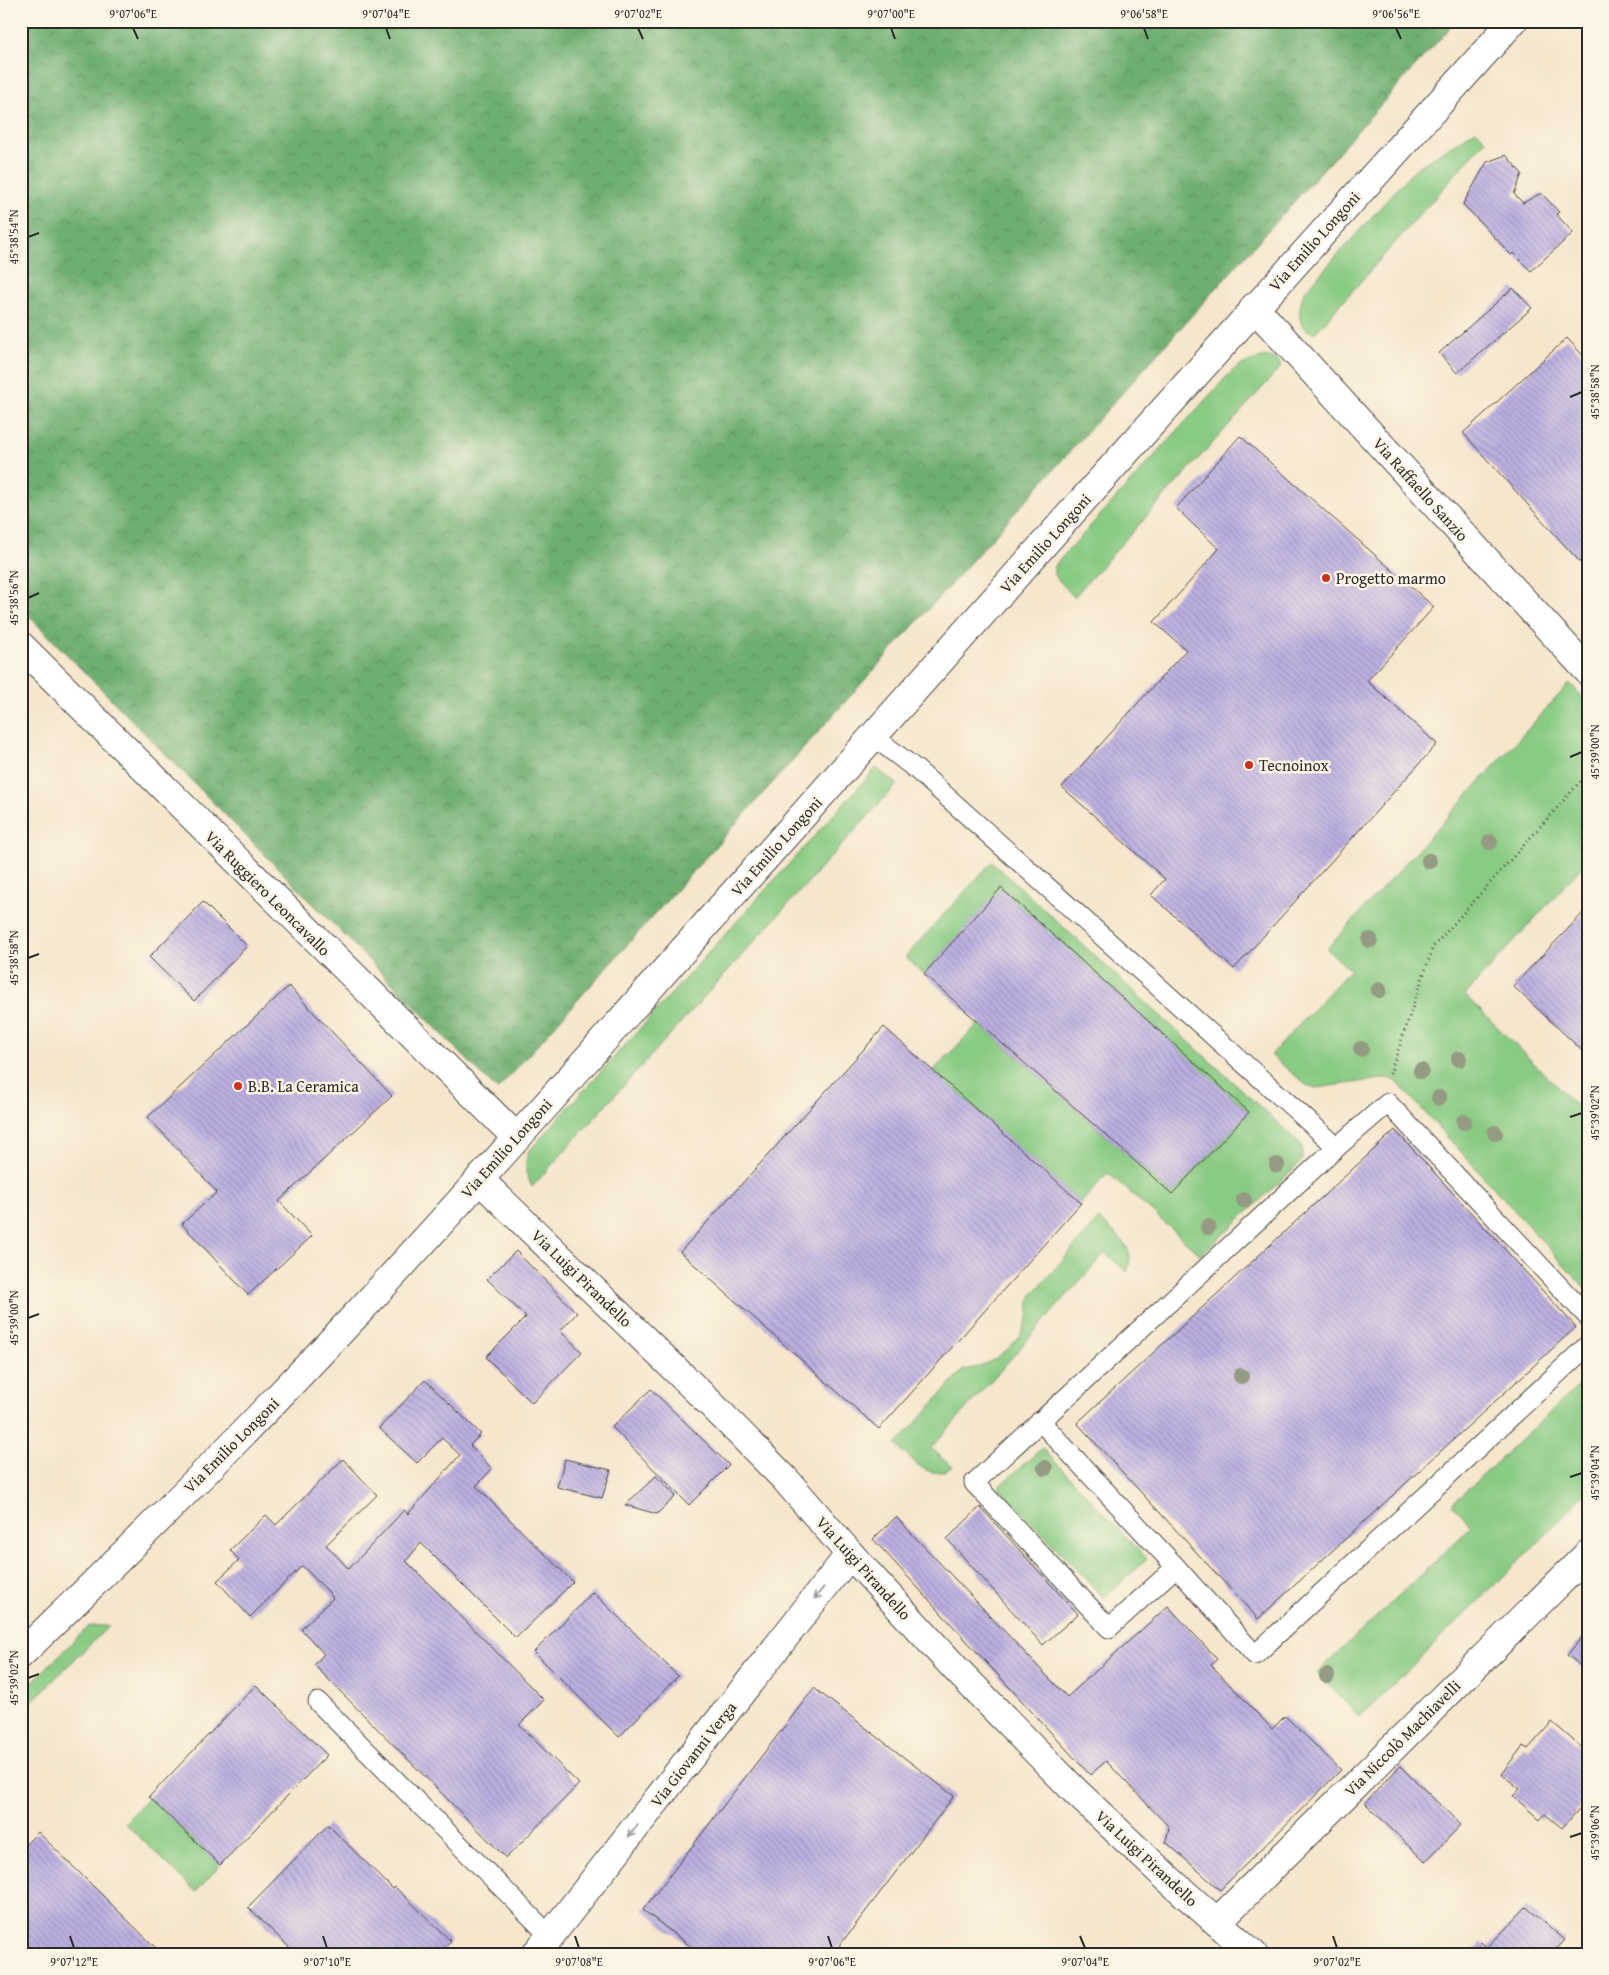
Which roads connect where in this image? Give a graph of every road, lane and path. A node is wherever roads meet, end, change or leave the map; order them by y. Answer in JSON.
{"nodes":[{"id":1,"x":1513,"y":21,"type":"edge"},
{"id":2,"x":1254,"y":307,"type":"junction"},
{"id":3,"x":21,"y":646,"type":"edge"},
{"id":4,"x":1588,"y":671,"type":"edge"},
{"id":5,"x":873,"y":736,"type":"junction"},
{"id":6,"x":1588,"y":773,"type":"edge"},
{"id":7,"x":1388,"y":1103,"type":"junction"},
{"id":8,"x":516,"y":1138,"type":"junction"},
{"id":9,"x":1336,"y":1147,"type":"junction"},
{"id":10,"x":479,"y":1179,"type":"junction"},
{"id":11,"x":1588,"y":1317,"type":"edge"},
{"id":12,"x":1588,"y":1346,"type":"edge"},
{"id":13,"x":1040,"y":1421,"type":"junction"},
{"id":14,"x":850,"y":1554,"type":"junction"},
{"id":15,"x":1588,"y":1554,"type":"edge"},
{"id":16,"x":1176,"y":1567,"type":"junction"},
{"id":17,"x":21,"y":1654,"type":"edge"},
{"id":18,"x":318,"y":1702,"type":"dead end"},
{"id":19,"x":1217,"y":1922,"type":"junction"},
{"id":20,"x":543,"y":1945,"type":"edge"},
{"id":21,"x":1253,"y":1954,"type":"edge"}],
"edges":[{"from":1,"to":2,"type":"street","name":"Via Emilio Longoni"},
{"from":2,"to":4,"type":"street","name":"Via Raffaello Sanzio"},
{"from":2,"to":5,"type":"street","name":"Via Emilio Longoni"},
{"from":3,"to":8,"type":"street","name":"Via Ruggiero Leoncavallo"},
{"from":5,"to":8,"type":"street","name":"Via Emilio Longoni"},
{"from":5,"to":9,"type":"lane"},
{"from":6,"to":7,"type":"path"},
{"from":7,"to":9,"type":"lane"},
{"from":7,"to":11,"type":"lane"},
{"from":8,"to":10,"type":"street","name":"Via Emilio Longoni"},
{"from":9,"to":13,"type":"lane"},
{"from":10,"to":14,"type":"street","name":"Via Luigi Pirandello"},
{"from":10,"to":17,"type":"street","name":"Via Emilio Longoni"},
{"from":12,"to":16,"type":"lane"},
{"from":13,"to":16,"type":"lane"},
{"from":13,"to":16,"type":"lane"},
{"from":14,"to":19,"type":"street","name":"Via Luigi Pirandello"},
{"from":14,"to":20,"type":"street","name":"Via Giovanni Verga","one_way":true},
{"from":15,"to":19,"type":"street","name":"Via Niccolò Machiavelli"},
{"from":18,"to":20,"type":"lane"},
{"from":19,"to":21,"type":"street","name":"Via Luigi Pirandello"}]}
